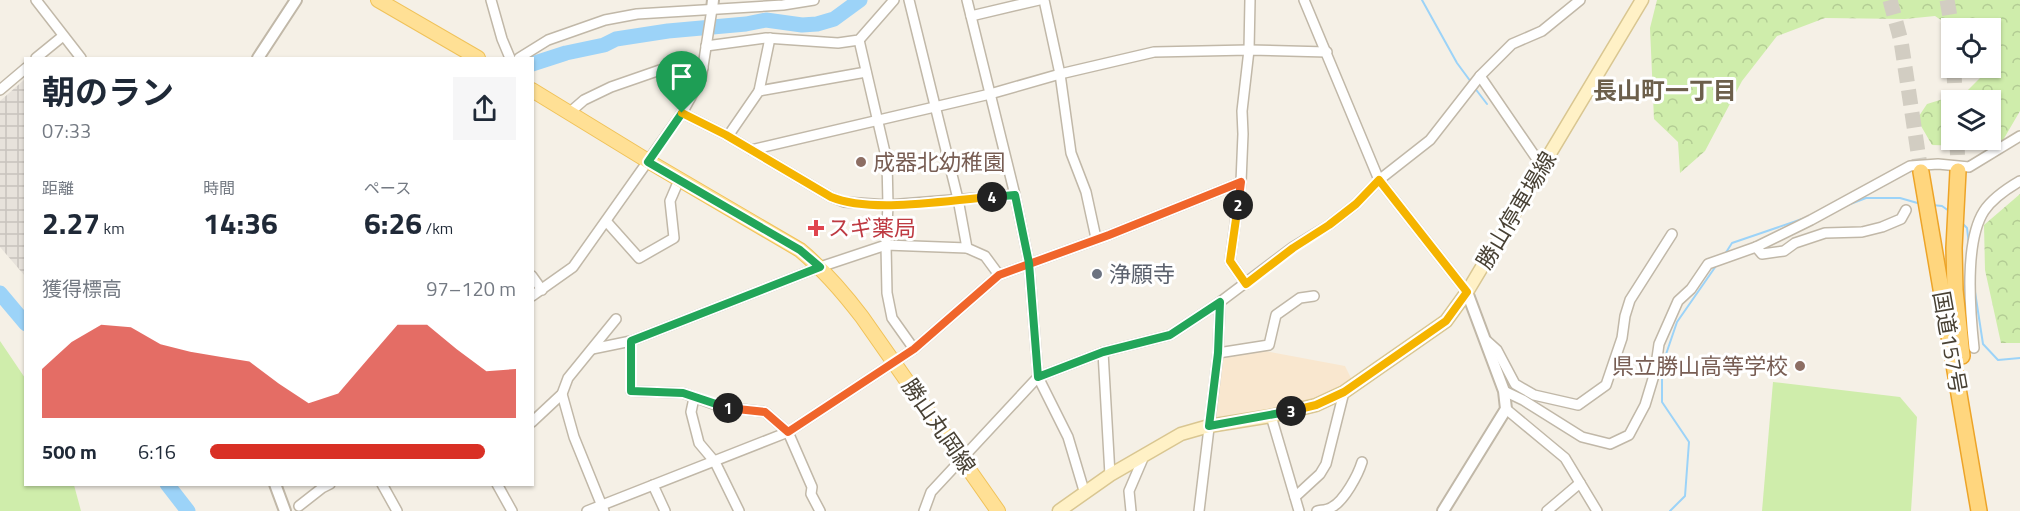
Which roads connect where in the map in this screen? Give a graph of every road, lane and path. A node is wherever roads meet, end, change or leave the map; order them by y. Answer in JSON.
{"nodes":[{"id":1,"x":36,"y":0,"type":"edge"},
{"id":2,"x":296,"y":0,"type":"edge"},
{"id":3,"x":378,"y":0,"type":"edge"},
{"id":4,"x":491,"y":0,"type":"edge"},
{"id":5,"x":814,"y":0,"type":"edge"},
{"id":6,"x":894,"y":0,"type":"edge"},
{"id":7,"x":909,"y":0,"type":"edge"},
{"id":8,"x":967,"y":0,"type":"edge"},
{"id":9,"x":1038,"y":0,"type":"edge"},
{"id":10,"x":1044,"y":0,"type":"edge"},
{"id":11,"x":1250,"y":0,"type":"edge"},
{"id":12,"x":1304,"y":0,"type":"edge"},
{"id":13,"x":1580,"y":0,"type":"edge"},
{"id":14,"x":1642,"y":0,"type":"edge"},
{"id":15,"x":712,"y":5,"type":"edge"},
{"id":16,"x":971,"y":16,"type":"junction"},
{"id":17,"x":63,"y":36,"type":"junction"},
{"id":18,"x":770,"y":38,"type":"junction"},
{"id":19,"x":859,"y":40,"type":"junction"},
{"id":20,"x":707,"y":44,"type":"junction"},
{"id":21,"x":1249,"y":50,"type":"junction"},
{"id":22,"x":1327,"y":52,"type":"junction"},
{"id":23,"x":37,"y":57,"type":"edge"},
{"id":24,"x":80,"y":57,"type":"edge"},
{"id":25,"x":259,"y":57,"type":"edge"},
{"id":26,"x":476,"y":57,"type":"edge"},
{"id":27,"x":510,"y":57,"type":"edge"},
{"id":28,"x":521,"y":57,"type":"edge"},
{"id":29,"x":703,"y":68,"type":"junction"},
{"id":30,"x":24,"y":70,"type":"edge"},
{"id":31,"x":866,"y":72,"type":"junction"},
{"id":32,"x":1059,"y":74,"type":"junction"},
{"id":33,"x":1480,"y":76,"type":"junction"},
{"id":34,"x":0,"y":90,"type":"edge"},
{"id":35,"x":759,"y":91,"type":"junction"},
{"id":36,"x":537,"y":93,"type":"edge"},
{"id":37,"x":990,"y":94,"type":"junction"},
{"id":38,"x":935,"y":106,"type":"junction"},
{"id":39,"x":569,"y":113,"type":"junction"},
{"id":40,"x":682,"y":113,"type":"junction"},
{"id":41,"x":877,"y":119,"type":"junction"},
{"id":42,"x":728,"y":136,"type":"junction"},
{"id":43,"x":2020,"y":136,"type":"edge"},
{"id":44,"x":751,"y":150,"type":"junction"},
{"id":45,"x":648,"y":162,"type":"junction"},
{"id":46,"x":1541,"y":165,"type":"junction"},
{"id":47,"x":1958,"y":171,"type":"tunnel mouth"},
{"id":48,"x":1920,"y":172,"type":"tunnel mouth"},
{"id":49,"x":680,"y":180,"type":"junction"},
{"id":50,"x":1379,"y":180,"type":"junction"},
{"id":51,"x":1241,"y":182,"type":"junction"},
{"id":52,"x":2020,"y":182,"type":"edge"},
{"id":53,"x":1015,"y":195,"type":"junction"},
{"id":54,"x":958,"y":199,"type":"junction"},
{"id":55,"x":888,"y":205,"type":"junction"},
{"id":56,"x":1906,"y":210,"type":"dead end"},
{"id":57,"x":606,"y":221,"type":"junction"},
{"id":58,"x":1672,"y":234,"type":"dead end"},
{"id":59,"x":1096,"y":238,"type":"junction"},
{"id":60,"x":886,"y":245,"type":"junction"},
{"id":61,"x":1756,"y":247,"type":"junction"},
{"id":62,"x":967,"y":248,"type":"junction"},
{"id":63,"x":1029,"y":263,"type":"junction"},
{"id":64,"x":820,"y":267,"type":"junction"},
{"id":65,"x":999,"y":275,"type":"junction"},
{"id":66,"x":534,"y":279,"type":"edge"},
{"id":67,"x":1246,"y":284,"type":"junction"},
{"id":68,"x":542,"y":290,"type":"junction"},
{"id":69,"x":1467,"y":292,"type":"junction"},
{"id":70,"x":534,"y":295,"type":"edge"},
{"id":71,"x":1314,"y":296,"type":"dead end"},
{"id":72,"x":1220,"y":302,"type":"junction"},
{"id":73,"x":616,"y":319,"type":"dead end"},
{"id":74,"x":631,"y":341,"type":"junction"},
{"id":75,"x":1487,"y":341,"type":"junction"},
{"id":76,"x":1974,"y":348,"type":"dead end"},
{"id":77,"x":592,"y":349,"type":"junction"},
{"id":78,"x":914,"y":349,"type":"junction"},
{"id":79,"x":1103,"y":352,"type":"junction"},
{"id":80,"x":1218,"y":353,"type":"junction"},
{"id":81,"x":895,"y":363,"type":"junction"},
{"id":82,"x":1038,"y":377,"type":"junction"},
{"id":83,"x":1504,"y":391,"type":"junction"},
{"id":84,"x":1344,"y":392,"type":"junction"},
{"id":85,"x":562,"y":394,"type":"junction"},
{"id":86,"x":694,"y":398,"type":"junction"},
{"id":87,"x":1506,"y":410,"type":"junction"},
{"id":88,"x":1271,"y":416,"type":"junction"},
{"id":89,"x":534,"y":420,"type":"edge"},
{"id":90,"x":1209,"y":426,"type":"junction"},
{"id":91,"x":788,"y":432,"type":"junction"},
{"id":92,"x":1144,"y":456,"type":"junction"},
{"id":93,"x":962,"y":459,"type":"junction"},
{"id":94,"x":715,"y":462,"type":"junction"},
{"id":95,"x":1362,"y":462,"type":"dead end"},
{"id":96,"x":1110,"y":475,"type":"junction"},
{"id":97,"x":1580,"y":483,"type":"junction"},
{"id":98,"x":653,"y":485,"type":"junction"},
{"id":99,"x":276,"y":486,"type":"edge"},
{"id":100,"x":324,"y":486,"type":"edge"},
{"id":101,"x":383,"y":486,"type":"edge"},
{"id":102,"x":498,"y":486,"type":"edge"},
{"id":103,"x":1085,"y":494,"type":"junction"},
{"id":104,"x":1295,"y":497,"type":"junction"},
{"id":105,"x":299,"y":506,"type":"dead end"},
{"id":106,"x":602,"y":508,"type":"edge"},
{"id":107,"x":285,"y":511,"type":"edge"},
{"id":108,"x":397,"y":511,"type":"edge"},
{"id":109,"x":512,"y":511,"type":"edge"},
{"id":110,"x":587,"y":511,"type":"edge"},
{"id":111,"x":665,"y":511,"type":"edge"},
{"id":112,"x":739,"y":511,"type":"edge"},
{"id":113,"x":820,"y":511,"type":"edge"},
{"id":114,"x":924,"y":511,"type":"edge"},
{"id":115,"x":998,"y":511,"type":"edge"},
{"id":116,"x":1059,"y":511,"type":"edge"},
{"id":117,"x":1131,"y":511,"type":"edge"},
{"id":118,"x":1199,"y":511,"type":"edge"},
{"id":119,"x":1299,"y":511,"type":"edge"},
{"id":120,"x":1317,"y":511,"type":"edge"},
{"id":121,"x":1443,"y":511,"type":"edge"},
{"id":122,"x":1547,"y":511,"type":"edge"},
{"id":123,"x":1597,"y":511,"type":"edge"},
{"id":124,"x":1979,"y":511,"type":"edge"},
{"id":125,"x":1989,"y":511,"type":"edge"}],
"edges":[{"from":1,"to":17,"type":"street"},
{"from":2,"to":25,"type":"street"},
{"from":3,"to":26,"type":"main road"},
{"from":4,"to":27,"type":"street"},
{"from":5,"to":15,"type":"street"},
{"from":6,"to":19,"type":"street"},
{"from":7,"to":38,"type":"street"},
{"from":8,"to":16,"type":"street"},
{"from":9,"to":16,"type":"street"},
{"from":10,"to":32,"type":"street"},
{"from":11,"to":21,"type":"street"},
{"from":12,"to":22,"type":"street"},
{"from":13,"to":33,"type":"street"},
{"from":14,"to":46,"type":"main road","name":"勝山停車場線"},
{"from":15,"to":20,"type":"street"},
{"from":15,"to":28,"type":"street"},
{"from":16,"to":37,"type":"street"},
{"from":17,"to":23,"type":"street"},
{"from":17,"to":24,"type":"street"},
{"from":18,"to":19,"type":"street"},
{"from":18,"to":20,"type":"street"},
{"from":18,"to":35,"type":"street"},
{"from":19,"to":31,"type":"street"},
{"from":20,"to":29,"type":"street"},
{"from":21,"to":22,"type":"street"},
{"from":21,"to":32,"type":"street"},
{"from":21,"to":51,"type":"street"},
{"from":22,"to":50,"type":"street"},
{"from":29,"to":39,"type":"street"},
{"from":29,"to":40,"type":"street"},
{"from":30,"to":34,"type":"street"},
{"from":31,"to":35,"type":"street"},
{"from":31,"to":41,"type":"street"},
{"from":32,"to":37,"type":"street"},
{"from":32,"to":59,"type":"street"},
{"from":33,"to":46,"type":"street"},
{"from":33,"to":50,"type":"street"},
{"from":35,"to":42,"type":"street"},
{"from":36,"to":39,"type":"main road","name":"勝山丸岡線"},
{"from":37,"to":38,"type":"street"},
{"from":37,"to":53,"type":"street"},
{"from":38,"to":41,"type":"street"},
{"from":38,"to":54,"type":"street"},
{"from":39,"to":45,"type":"main road","name":"勝山丸岡線"},
{"from":40,"to":42,"type":"street"},
{"from":40,"to":45,"type":"street"},
{"from":41,"to":44,"type":"street"},
{"from":41,"to":55,"type":"street"},
{"from":42,"to":44,"type":"street"},
{"from":43,"to":61,"type":"street"},
{"from":44,"to":55,"type":"street"},
{"from":45,"to":49,"type":"main road","name":"勝山丸岡線"},
{"from":45,"to":57,"type":"street"},
{"from":46,"to":69,"type":"main road","name":"勝山停車場線"},
{"from":47,"to":125,"type":"highway","name":"国道157号"},
{"from":48,"to":124,"type":"highway","name":"国道157号"},
{"from":49,"to":57,"type":"street"},
{"from":49,"to":64,"type":"main road","name":"勝山丸岡線"},
{"from":50,"to":67,"type":"street"},
{"from":50,"to":69,"type":"street"},
{"from":51,"to":59,"type":"street"},
{"from":51,"to":67,"type":"street"},
{"from":52,"to":76,"type":"street"},
{"from":53,"to":54,"type":"street"},
{"from":53,"to":63,"type":"street"},
{"from":54,"to":55,"type":"street"},
{"from":54,"to":62,"type":"street"},
{"from":55,"to":60,"type":"street"},
{"from":56,"to":61,"type":"street"},
{"from":57,"to":68,"type":"street"},
{"from":58,"to":75,"type":"street"},
{"from":59,"to":63,"type":"street"},
{"from":60,"to":62,"type":"street"},
{"from":60,"to":64,"type":"street"},
{"from":60,"to":78,"type":"street"},
{"from":61,"to":83,"type":"street"},
{"from":62,"to":65,"type":"street"},
{"from":63,"to":65,"type":"street"},
{"from":63,"to":82,"type":"street"},
{"from":64,"to":74,"type":"street"},
{"from":64,"to":81,"type":"main road","name":"勝山丸岡線"},
{"from":65,"to":78,"type":"street"},
{"from":66,"to":68,"type":"street"},
{"from":67,"to":72,"type":"street"},
{"from":68,"to":70,"type":"street"},
{"from":69,"to":75,"type":"street"},
{"from":69,"to":84,"type":"main road","name":"勝山停車場線"},
{"from":71,"to":80,"type":"street"},
{"from":72,"to":79,"type":"street"},
{"from":72,"to":80,"type":"street"},
{"from":73,"to":77,"type":"street"},
{"from":74,"to":77,"type":"street"},
{"from":74,"to":86,"type":"street"},
{"from":75,"to":83,"type":"street"},
{"from":77,"to":85,"type":"street"},
{"from":78,"to":81,"type":"street"},
{"from":79,"to":82,"type":"street"},
{"from":79,"to":96,"type":"street"},
{"from":80,"to":90,"type":"street"},
{"from":81,"to":91,"type":"street"},
{"from":81,"to":93,"type":"main road","name":"勝山丸岡線"},
{"from":82,"to":93,"type":"street"},
{"from":82,"to":103,"type":"street"},
{"from":83,"to":87,"type":"street"},
{"from":84,"to":88,"type":"main road","name":"勝山停車場線"},
{"from":84,"to":104,"type":"street"},
{"from":85,"to":89,"type":"street"},
{"from":85,"to":106,"type":"street"},
{"from":86,"to":91,"type":"street"},
{"from":86,"to":94,"type":"street"},
{"from":87,"to":97,"type":"street"},
{"from":87,"to":121,"type":"street"},
{"from":88,"to":90,"type":"main road","name":"勝山停車場線"},
{"from":88,"to":104,"type":"street"},
{"from":90,"to":92,"type":"main road","name":"勝山停車場線"},
{"from":90,"to":118,"type":"street"},
{"from":91,"to":94,"type":"street"},
{"from":91,"to":113,"type":"street"},
{"from":92,"to":96,"type":"main road","name":"勝山停車場線"},
{"from":92,"to":117,"type":"street"},
{"from":93,"to":114,"type":"street"},
{"from":93,"to":115,"type":"main road","name":"勝山丸岡線"},
{"from":94,"to":98,"type":"street"},
{"from":94,"to":112,"type":"street"},
{"from":95,"to":120,"type":"street"},
{"from":96,"to":103,"type":"main road","name":"勝山停車場線"},
{"from":97,"to":122,"type":"street"},
{"from":97,"to":123,"type":"street"},
{"from":98,"to":106,"type":"street"},
{"from":98,"to":111,"type":"street"},
{"from":99,"to":107,"type":"street"},
{"from":100,"to":105,"type":"street"},
{"from":101,"to":108,"type":"street"},
{"from":102,"to":109,"type":"street"},
{"from":103,"to":116,"type":"main road","name":"勝山停車場線"},
{"from":104,"to":119,"type":"street"},
{"from":106,"to":110,"type":"street"}]}
